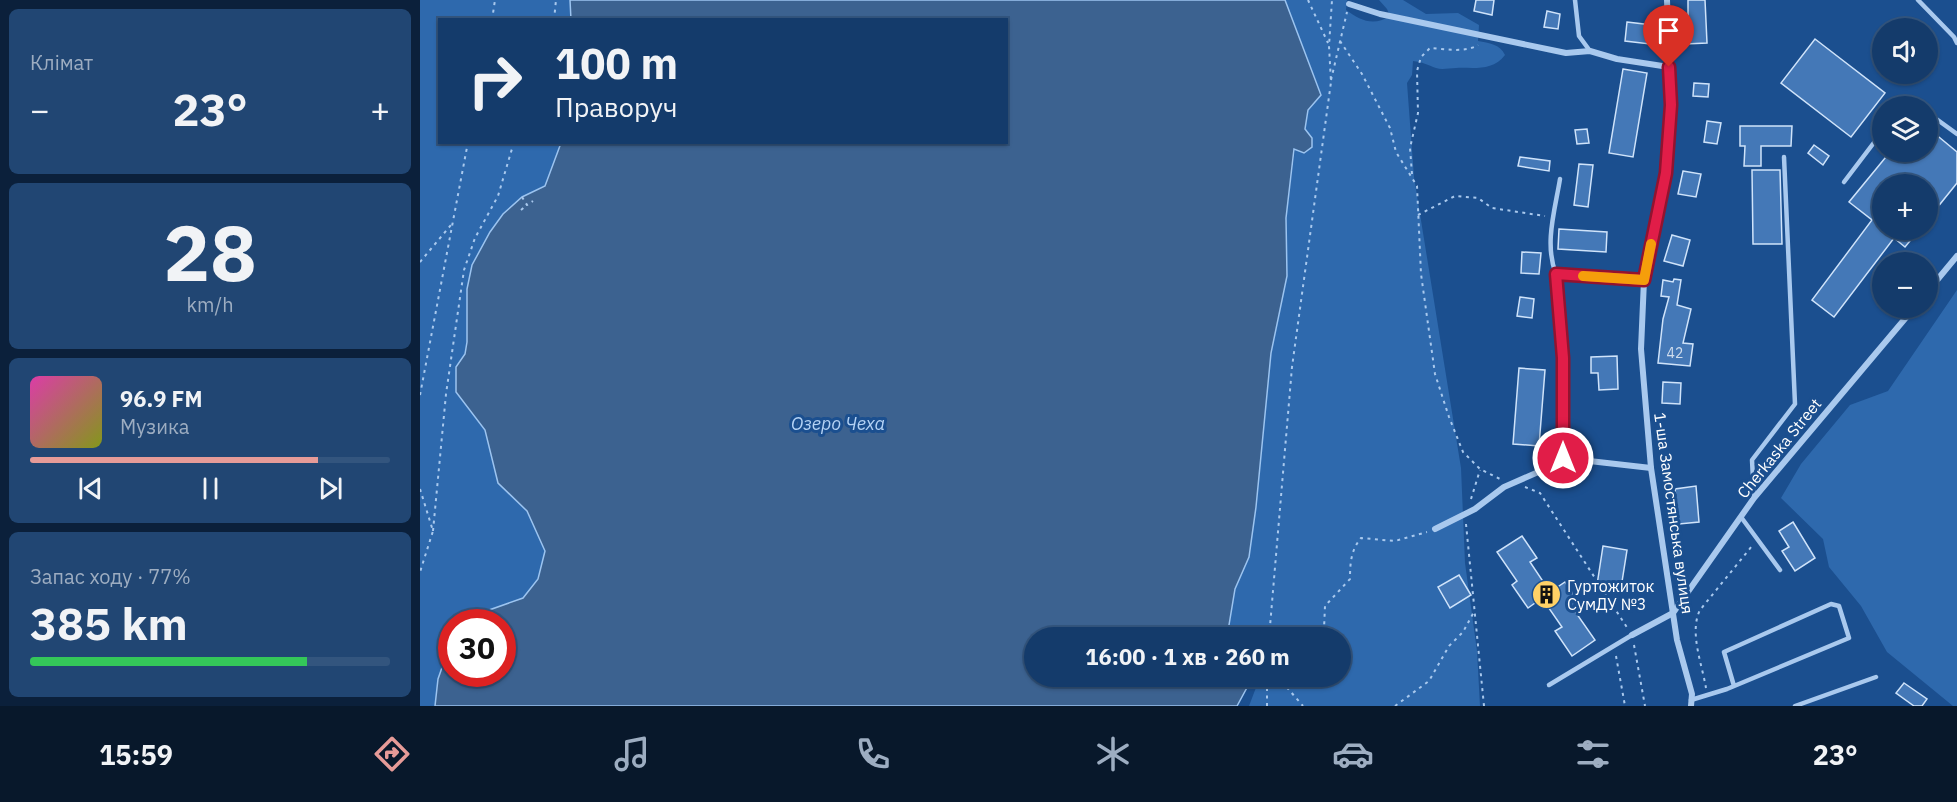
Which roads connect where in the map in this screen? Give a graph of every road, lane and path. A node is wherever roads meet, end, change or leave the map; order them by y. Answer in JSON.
{"nodes":[{"id":1,"x":495,"y":0,"type":"edge"},
{"id":2,"x":556,"y":0,"type":"edge"},
{"id":3,"x":1308,"y":0,"type":"edge"},
{"id":4,"x":1332,"y":0,"type":"edge"},
{"id":5,"x":1575,"y":0,"type":"edge"},
{"id":6,"x":1667,"y":0,"type":"edge"},
{"id":7,"x":1917,"y":0,"type":"edge"},
{"id":8,"x":1349,"y":2,"type":"edge"},
{"id":9,"x":492,"y":18,"type":"edge"},
{"id":10,"x":554,"y":18,"type":"edge"},
{"id":11,"x":1487,"y":37,"type":"junction"},
{"id":12,"x":1340,"y":41,"type":"junction"},
{"id":13,"x":1957,"y":43,"type":"edge"},
{"id":14,"x":1329,"y":46,"type":"junction"},
{"id":15,"x":1590,"y":51,"type":"junction"},
{"id":16,"x":1669,"y":67,"type":"junction"},
{"id":17,"x":1331,"y":82,"type":"junction"},
{"id":18,"x":1938,"y":120,"type":"edge"},
{"id":19,"x":1957,"y":134,"type":"edge"},
{"id":20,"x":468,"y":144,"type":"edge"},
{"id":21,"x":513,"y":144,"type":"edge"},
{"id":22,"x":1872,"y":146,"type":"edge"},
{"id":23,"x":1784,"y":157,"type":"dead end"},
{"id":24,"x":1412,"y":176,"type":"junction"},
{"id":25,"x":1560,"y":179,"type":"dead end"},
{"id":26,"x":1845,"y":183,"type":"dead end"},
{"id":27,"x":522,"y":197,"type":"dead end"},
{"id":28,"x":533,"y":201,"type":"dead end"},
{"id":29,"x":527,"y":205,"type":"junction"},
{"id":30,"x":521,"y":210,"type":"dead end"},
{"id":31,"x":1418,"y":215,"type":"junction"},
{"id":32,"x":1553,"y":217,"type":"junction"},
{"id":33,"x":453,"y":224,"type":"junction"},
{"id":34,"x":1957,"y":256,"type":"edge"},
{"id":35,"x":420,"y":262,"type":"edge"},
{"id":36,"x":1556,"y":274,"type":"junction"},
{"id":37,"x":1938,"y":279,"type":"edge"},
{"id":38,"x":1644,"y":280,"type":"junction"},
{"id":39,"x":1906,"y":318,"type":"edge"},
{"id":40,"x":420,"y":395,"type":"edge"},
{"id":41,"x":1563,"y":458,"type":"junction"},
{"id":42,"x":1480,"y":468,"type":"junction"},
{"id":43,"x":1651,"y":468,"type":"junction"},
{"id":44,"x":1514,"y":483,"type":"junction"},
{"id":45,"x":420,"y":489,"type":"edge"},
{"id":46,"x":1754,"y":498,"type":"junction"},
{"id":47,"x":1464,"y":514,"type":"junction"},
{"id":48,"x":1741,"y":517,"type":"junction"},
{"id":49,"x":1435,"y":529,"type":"joint"},
{"id":50,"x":433,"y":531,"type":"junction"},
{"id":51,"x":1758,"y":539,"type":"junction"},
{"id":52,"x":1780,"y":570,"type":"dead end"},
{"id":53,"x":420,"y":572,"type":"edge"},
{"id":54,"x":1475,"y":610,"type":"junction"},
{"id":55,"x":1673,"y":613,"type":"junction"},
{"id":56,"x":1270,"y":627,"type":"edge"},
{"id":57,"x":1324,"y":627,"type":"edge"},
{"id":58,"x":1632,"y":635,"type":"junction"},
{"id":59,"x":1614,"y":645,"type":"junction"},
{"id":60,"x":1876,"y":677,"type":"dead end"},
{"id":61,"x":1549,"y":685,"type":"dead end"},
{"id":62,"x":1734,"y":686,"type":"junction"},
{"id":63,"x":1267,"y":687,"type":"edge"},
{"id":64,"x":1287,"y":687,"type":"edge"},
{"id":65,"x":1707,"y":695,"type":"junction"},
{"id":66,"x":1691,"y":703,"type":"edge"},
{"id":67,"x":1266,"y":705,"type":"edge"},
{"id":68,"x":1303,"y":706,"type":"edge"},
{"id":69,"x":1395,"y":706,"type":"edge"},
{"id":70,"x":1484,"y":706,"type":"edge"},
{"id":71,"x":1625,"y":706,"type":"edge"},
{"id":72,"x":1645,"y":706,"type":"edge"},
{"id":73,"x":1796,"y":706,"type":"edge"}],
"edges":[{"from":1,"to":9,"type":"path"},
{"from":2,"to":10,"type":"path"},
{"from":3,"to":14,"type":"path"},
{"from":4,"to":14,"type":"path"},
{"from":5,"to":15,"type":"lane"},
{"from":6,"to":16,"type":"street","name":"1-ша Замостянська вулиця"},
{"from":7,"to":13,"type":"lane"},
{"from":8,"to":11,"type":"street"},
{"from":8,"to":12,"type":"path"},
{"from":11,"to":15,"type":"street"},
{"from":11,"to":24,"type":"path"},
{"from":12,"to":17,"type":"path"},
{"from":12,"to":24,"type":"path"},
{"from":14,"to":17,"type":"path"},
{"from":15,"to":16,"type":"street"},
{"from":16,"to":38,"type":"street","name":"1-ша Замостянська вулиця"},
{"from":17,"to":56,"type":"path"},
{"from":18,"to":19,"type":"lane"},
{"from":20,"to":33,"type":"path"},
{"from":21,"to":50,"type":"path"},
{"from":22,"to":26,"type":"lane"},
{"from":23,"to":46,"type":"lane"},
{"from":24,"to":31,"type":"path"},
{"from":25,"to":32,"type":"lane"},
{"from":27,"to":29,"type":"path"},
{"from":28,"to":29,"type":"path"},
{"from":29,"to":30,"type":"path"},
{"from":31,"to":32,"type":"path"},
{"from":31,"to":42,"type":"path"},
{"from":32,"to":36,"type":"lane"},
{"from":33,"to":35,"type":"path"},
{"from":33,"to":40,"type":"path"},
{"from":34,"to":37,"type":"street"},
{"from":36,"to":38,"type":"lane"},
{"from":36,"to":41,"type":"street"},
{"from":38,"to":43,"type":"street","name":"1-ша Замостянська вулиця"},
{"from":39,"to":46,"type":"street","name":"Cherkaska Street"},
{"from":41,"to":43,"type":"street"},
{"from":41,"to":44,"type":"street"},
{"from":42,"to":44,"type":"path"},
{"from":42,"to":47,"type":"path"},
{"from":43,"to":55,"type":"street","name":"1-ша Замостянська вулиця"},
{"from":44,"to":47,"type":"street"},
{"from":44,"to":58,"type":"path"},
{"from":45,"to":50,"type":"path"},
{"from":46,"to":48,"type":"street","name":"Cherkaska Street"},
{"from":47,"to":49,"type":"street"},
{"from":47,"to":54,"type":"path"},
{"from":48,"to":51,"type":"lane"},
{"from":48,"to":55,"type":"street","name":"Cherkaska Street"},
{"from":49,"to":57,"type":"path"},
{"from":50,"to":53,"type":"path"},
{"from":51,"to":52,"type":"lane"},
{"from":51,"to":65,"type":"path"},
{"from":54,"to":69,"type":"path"},
{"from":54,"to":70,"type":"path"},
{"from":55,"to":58,"type":"street"},
{"from":55,"to":66,"type":"street","name":"1-ша Замостянська вулиця"},
{"from":58,"to":59,"type":"lane"},
{"from":58,"to":72,"type":"path"},
{"from":59,"to":61,"type":"lane"},
{"from":59,"to":71,"type":"path"},
{"from":60,"to":73,"type":"lane"},
{"from":62,"to":62,"type":"lane"},
{"from":62,"to":65,"type":"lane"},
{"from":63,"to":67,"type":"path"},
{"from":64,"to":68,"type":"path"},
{"from":65,"to":66,"type":"lane"}]}
